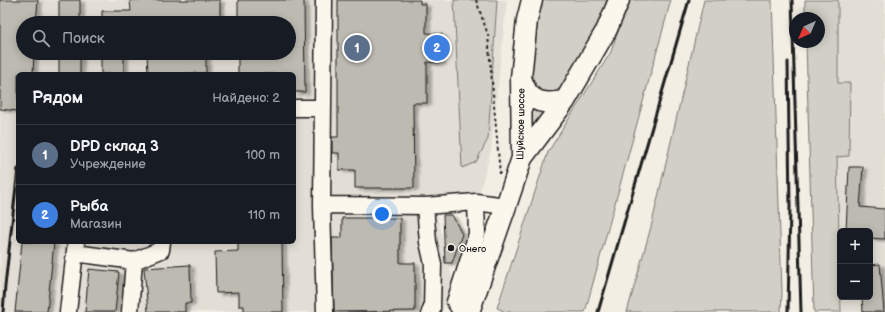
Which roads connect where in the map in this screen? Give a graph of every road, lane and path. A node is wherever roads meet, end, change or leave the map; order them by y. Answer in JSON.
{"nodes":[{"id":1,"x":324,"y":0,"type":"edge"},
{"id":2,"x":476,"y":0,"type":"edge"},
{"id":3,"x":532,"y":0,"type":"edge"},
{"id":4,"x":619,"y":0,"type":"edge"},
{"id":5,"x":521,"y":78,"type":"junction"},
{"id":6,"x":564,"y":101,"type":"junction"},
{"id":7,"x":296,"y":108,"type":"edge"},
{"id":8,"x":323,"y":108,"type":"junction"},
{"id":9,"x":522,"y":158,"type":"junction"},
{"id":10,"x":500,"y":175,"type":"dead end"},
{"id":11,"x":476,"y":202,"type":"junction"},
{"id":12,"x":322,"y":205,"type":"junction"},
{"id":13,"x":425,"y":206,"type":"junction"},
{"id":14,"x":506,"y":206,"type":"junction"},
{"id":15,"x":162,"y":244,"type":"edge"},
{"id":16,"x":75,"y":247,"type":"edge"},
{"id":17,"x":134,"y":261,"type":"junction"},
{"id":18,"x":68,"y":312,"type":"edge"},
{"id":19,"x":130,"y":312,"type":"edge"},
{"id":20,"x":325,"y":312,"type":"edge"},
{"id":21,"x":430,"y":312,"type":"edge"},
{"id":22,"x":469,"y":312,"type":"edge"}],
"edges":[{"from":1,"to":8,"type":"lane"},
{"from":2,"to":10,"type":"path"},
{"from":3,"to":5,"type":"main road","name":"Шуйское шоссе"},
{"from":4,"to":6,"type":"main road"},
{"from":5,"to":6,"type":"main road"},
{"from":5,"to":9,"type":"main road","name":"Шуйское шоссе"},
{"from":6,"to":9,"type":"main road"},
{"from":7,"to":8,"type":"lane"},
{"from":8,"to":12,"type":"lane"},
{"from":9,"to":14,"type":"main road","name":"Шуйское шоссе"},
{"from":11,"to":13,"type":"lane"},
{"from":11,"to":14,"type":"lane"},
{"from":11,"to":22,"type":"lane"},
{"from":12,"to":13,"type":"lane"},
{"from":12,"to":20,"type":"lane"},
{"from":13,"to":21,"type":"lane"},
{"from":14,"to":22,"type":"main road","name":"Шуйское шоссе"},
{"from":15,"to":17,"type":"lane"},
{"from":16,"to":17,"type":"lane"},
{"from":16,"to":18,"type":"lane"},
{"from":17,"to":19,"type":"lane"}]}
